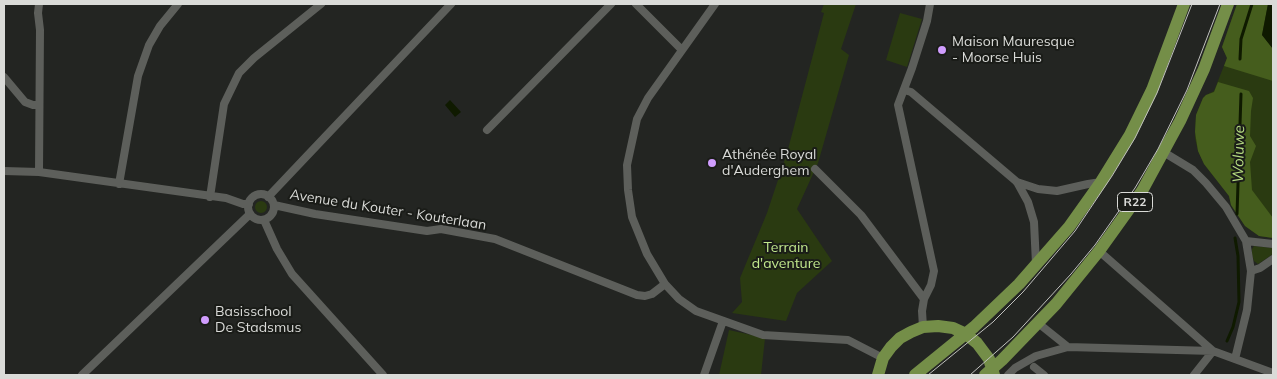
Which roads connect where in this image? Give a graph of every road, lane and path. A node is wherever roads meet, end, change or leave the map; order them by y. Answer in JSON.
{"nodes":[{"id":1,"x":39,"y":4,"type":"edge"},
{"id":2,"x":178,"y":4,"type":"edge"},
{"id":3,"x":320,"y":4,"type":"edge"},
{"id":4,"x":451,"y":4,"type":"edge"},
{"id":5,"x":611,"y":4,"type":"edge"},
{"id":6,"x":636,"y":4,"type":"edge"},
{"id":7,"x":715,"y":4,"type":"edge"},
{"id":8,"x":930,"y":4,"type":"edge"},
{"id":9,"x":1184,"y":4,"type":"edge"},
{"id":10,"x":1228,"y":4,"type":"edge"},
{"id":11,"x":682,"y":50,"type":"junction"},
{"id":12,"x":4,"y":78,"type":"edge"},
{"id":13,"x":904,"y":90,"type":"junction"},
{"id":14,"x":39,"y":105,"type":"junction"},
{"id":15,"x":487,"y":130,"type":"dead end"},
{"id":16,"x":1165,"y":153,"type":"junction"},
{"id":17,"x":815,"y":169,"type":"dead end"},
{"id":18,"x":4,"y":171,"type":"edge"},
{"id":19,"x":39,"y":172,"type":"junction"},
{"id":20,"x":1017,"y":182,"type":"junction"},
{"id":21,"x":1101,"y":182,"type":"junction"},
{"id":22,"x":119,"y":184,"type":"junction"},
{"id":23,"x":210,"y":197,"type":"junction"},
{"id":24,"x":268,"y":197,"type":"junction"},
{"id":25,"x":249,"y":204,"type":"junction"},
{"id":26,"x":274,"y":206,"type":"junction"},
{"id":27,"x":250,"y":214,"type":"junction"},
{"id":28,"x":264,"y":220,"type":"junction"},
{"id":29,"x":1246,"y":241,"type":"junction"},
{"id":30,"x":1273,"y":244,"type":"edge"},
{"id":31,"x":1100,"y":251,"type":"junction"},
{"id":32,"x":1273,"y":259,"type":"edge"},
{"id":33,"x":1036,"y":266,"type":"junction"},
{"id":34,"x":1251,"y":271,"type":"junction"},
{"id":35,"x":665,"y":284,"type":"junction"},
{"id":36,"x":924,"y":299,"type":"junction"},
{"id":37,"x":723,"y":321,"type":"junction"},
{"id":38,"x":1038,"y":323,"type":"junction"},
{"id":39,"x":923,"y":327,"type":"junction"},
{"id":40,"x":966,"y":334,"type":"junction"},
{"id":41,"x":1068,"y":347,"type":"junction"},
{"id":42,"x":1214,"y":351,"type":"junction"},
{"id":43,"x":883,"y":358,"type":"junction"},
{"id":44,"x":1235,"y":359,"type":"junction"},
{"id":45,"x":1034,"y":367,"type":"dead end"},
{"id":46,"x":990,"y":373,"type":"edge"},
{"id":47,"x":1273,"y":373,"type":"edge"},
{"id":48,"x":82,"y":375,"type":"edge"},
{"id":49,"x":383,"y":375,"type":"edge"},
{"id":50,"x":704,"y":375,"type":"edge"},
{"id":51,"x":878,"y":375,"type":"edge"},
{"id":52,"x":915,"y":375,"type":"edge"},
{"id":53,"x":1008,"y":375,"type":"edge"},
{"id":54,"x":1044,"y":375,"type":"edge"},
{"id":55,"x":1194,"y":375,"type":"edge"}],
"edges":[{"from":1,"to":14,"type":"street"},
{"from":2,"to":22,"type":"street"},
{"from":3,"to":23,"type":"street"},
{"from":4,"to":24,"type":"street"},
{"from":5,"to":15,"type":"street"},
{"from":6,"to":11,"type":"street"},
{"from":7,"to":11,"type":"street"},
{"from":8,"to":13,"type":"street"},
{"from":9,"to":21,"type":"main road","number":"R22"},
{"from":10,"to":16,"type":"main road","number":"R22"},
{"from":11,"to":35,"type":"street"},
{"from":12,"to":14,"type":"street"},
{"from":13,"to":20,"type":"street"},
{"from":13,"to":36,"type":"street"},
{"from":14,"to":19,"type":"street"},
{"from":16,"to":29,"type":"street"},
{"from":16,"to":31,"type":"main road","number":"R22"},
{"from":17,"to":36,"type":"street"},
{"from":18,"to":19,"type":"street"},
{"from":19,"to":22,"type":"street"},
{"from":20,"to":21,"type":"street"},
{"from":20,"to":33,"type":"street"},
{"from":21,"to":33,"type":"main road","number":"R22"},
{"from":22,"to":23,"type":"street"},
{"from":23,"to":25,"type":"street"},
{"from":24,"to":25,"type":"street"},
{"from":24,"to":26,"type":"street"},
{"from":25,"to":27,"type":"street"},
{"from":26,"to":28,"type":"street"},
{"from":26,"to":35,"type":"street","name":"Avenue du Kouter - Kouterlaan"},
{"from":27,"to":28,"type":"street"},
{"from":27,"to":48,"type":"street"},
{"from":28,"to":49,"type":"street"},
{"from":29,"to":30,"type":"street"},
{"from":29,"to":34,"type":"street"},
{"from":31,"to":38,"type":"main road","number":"R22"},
{"from":31,"to":42,"type":"street"},
{"from":32,"to":34,"type":"street"},
{"from":33,"to":40,"type":"main road","number":"R22"},
{"from":34,"to":44,"type":"street"},
{"from":35,"to":37,"type":"street"},
{"from":36,"to":39,"type":"street"},
{"from":37,"to":43,"type":"street"},
{"from":37,"to":50,"type":"street"},
{"from":38,"to":41,"type":"street"},
{"from":38,"to":46,"type":"main road","number":"R22"},
{"from":39,"to":40,"type":"main road"},
{"from":39,"to":43,"type":"main road"},
{"from":40,"to":46,"type":"main road"},
{"from":40,"to":52,"type":"main road","number":"R22"},
{"from":41,"to":42,"type":"street"},
{"from":41,"to":53,"type":"street"},
{"from":42,"to":44,"type":"street"},
{"from":42,"to":55,"type":"street"},
{"from":43,"to":51,"type":"main road"},
{"from":44,"to":47,"type":"street"},
{"from":45,"to":54,"type":"street"}]}
